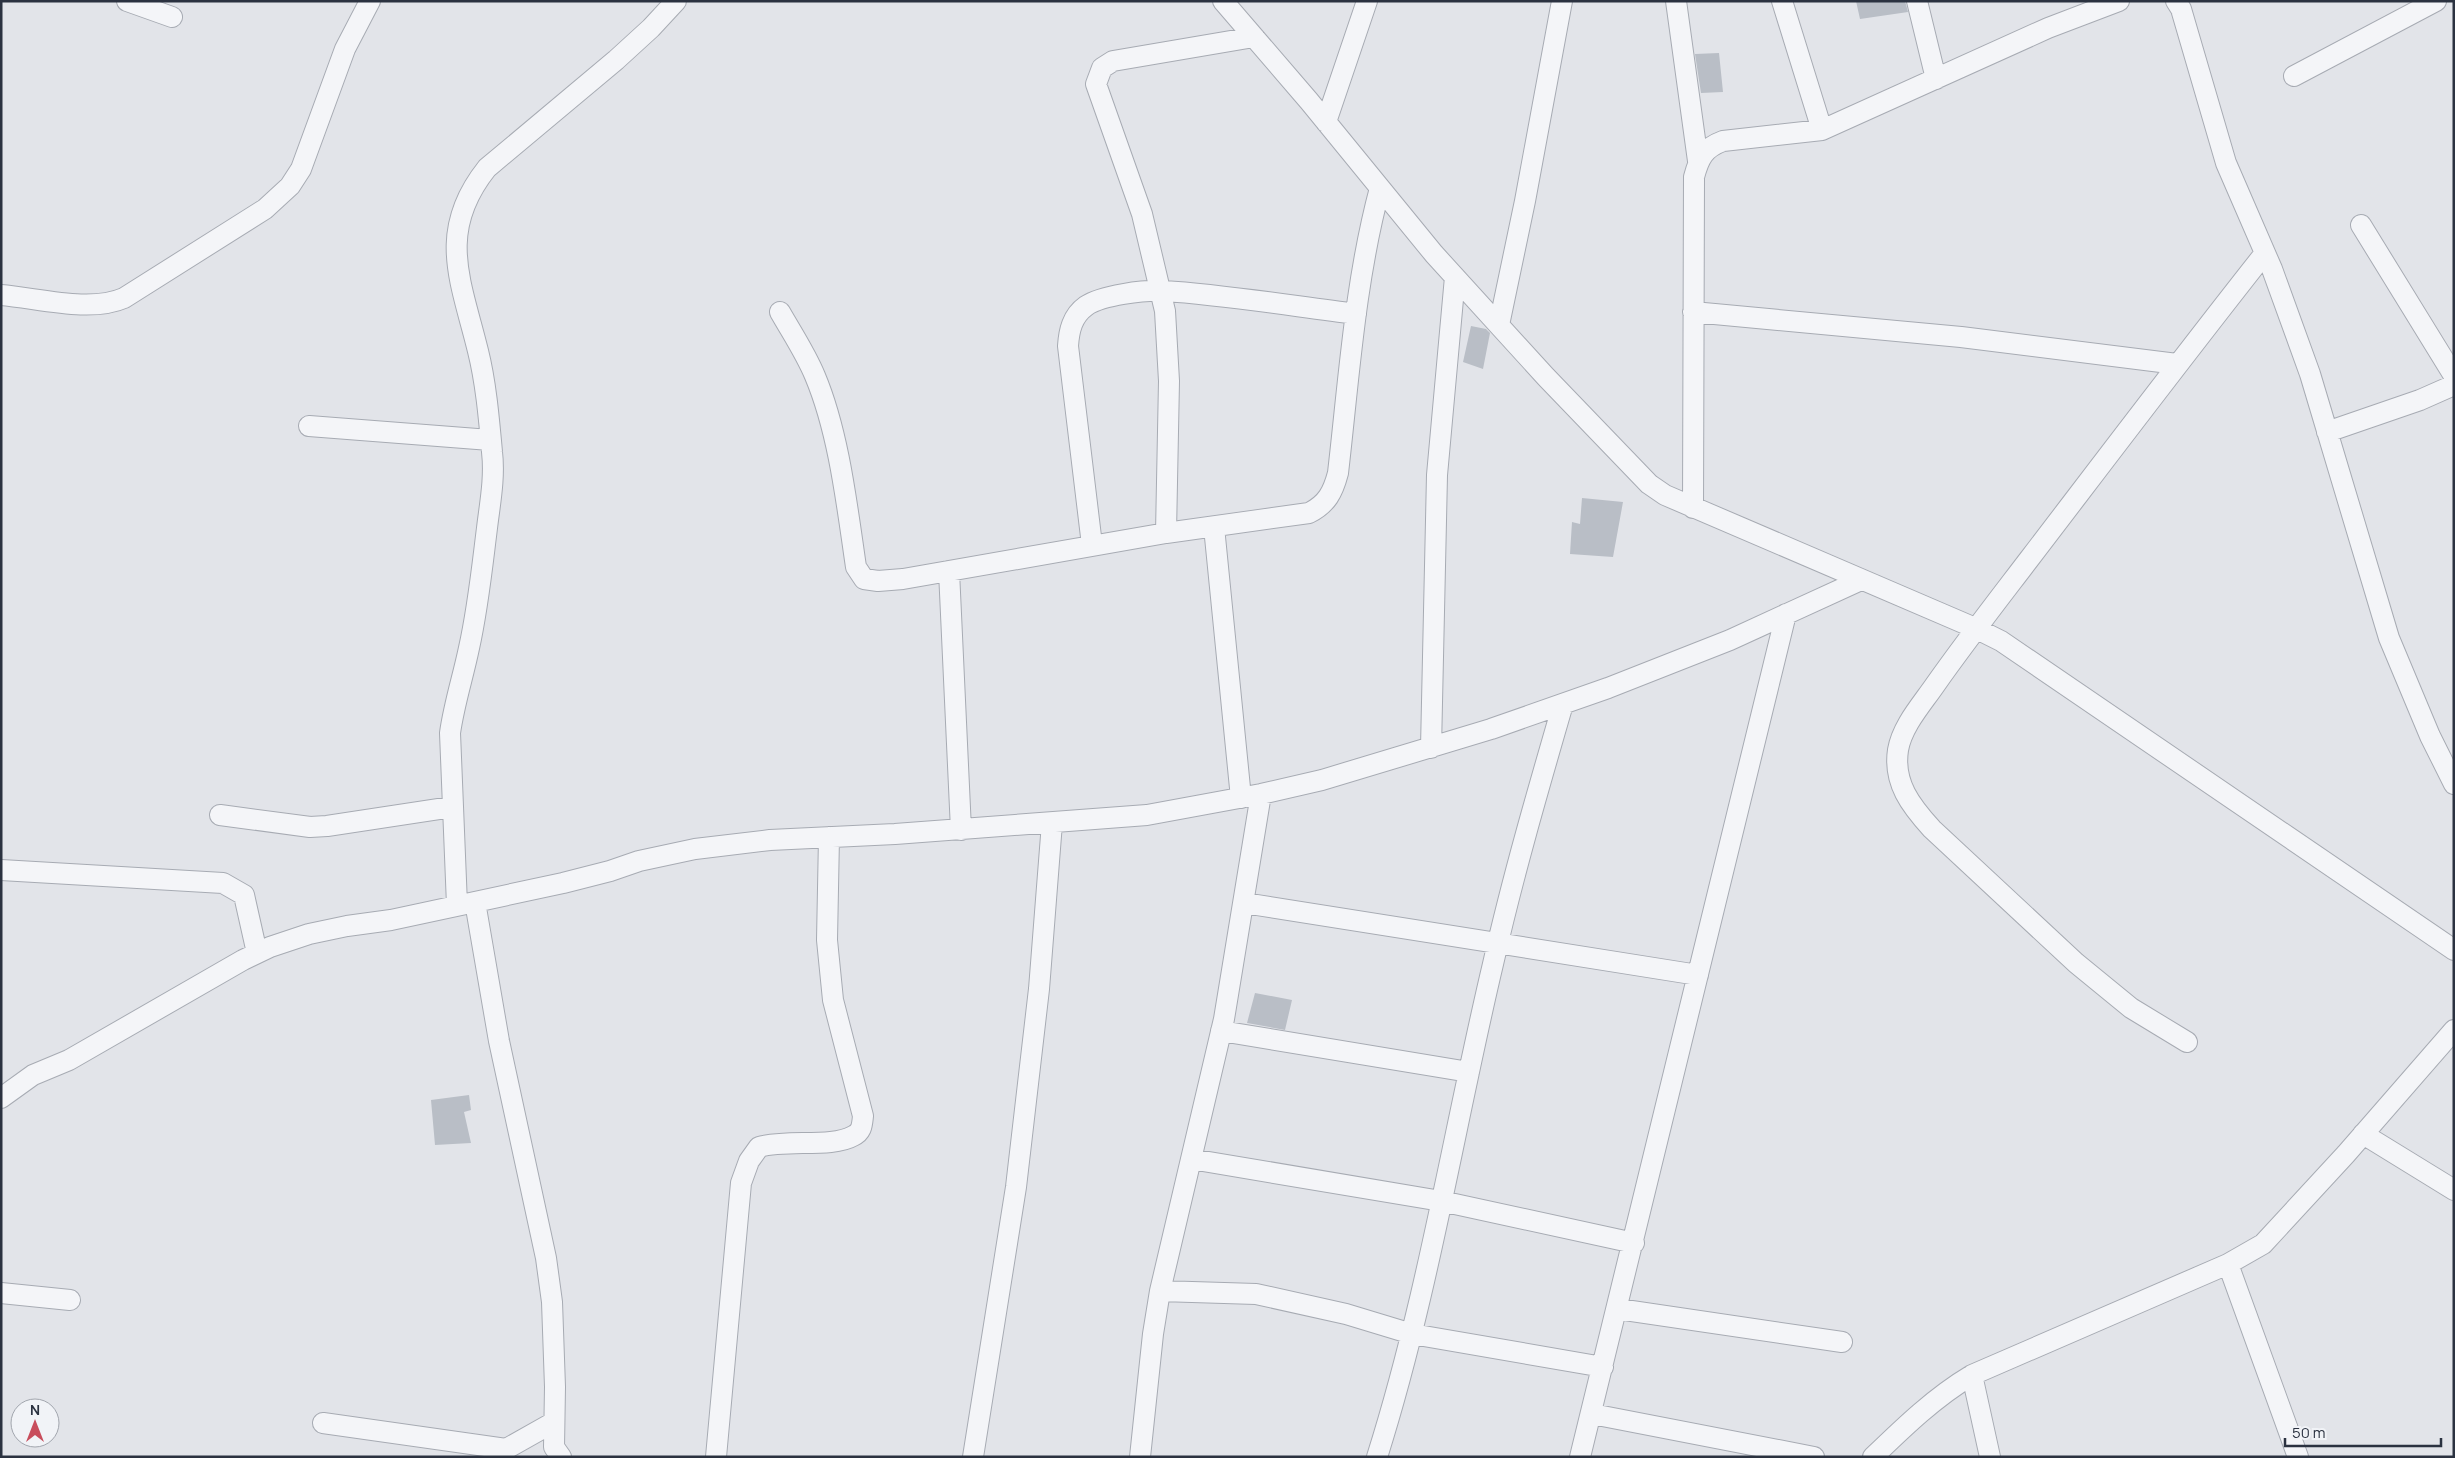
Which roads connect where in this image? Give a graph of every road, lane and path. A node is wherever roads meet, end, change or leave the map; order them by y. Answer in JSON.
{"nodes":[{"id":1,"x":127,"y":1,"type":"edge"},
{"id":2,"x":370,"y":1,"type":"edge"},
{"id":3,"x":676,"y":1,"type":"edge"},
{"id":4,"x":1223,"y":1,"type":"edge"},
{"id":5,"x":1368,"y":1,"type":"edge"},
{"id":6,"x":1562,"y":1,"type":"edge"},
{"id":7,"x":1676,"y":1,"type":"edge"},
{"id":8,"x":1782,"y":1,"type":"edge"},
{"id":9,"x":1917,"y":1,"type":"edge"},
{"id":10,"x":2119,"y":1,"type":"edge"},
{"id":11,"x":2176,"y":1,"type":"edge"},
{"id":12,"x":2436,"y":1,"type":"edge"},
{"id":13,"x":172,"y":17,"type":"dead end"},
{"id":14,"x":1254,"y":36,"type":"junction"},
{"id":15,"x":2294,"y":76,"type":"dead end"},
{"id":16,"x":1936,"y":79,"type":"junction"},
{"id":17,"x":1326,"y":122,"type":"junction"},
{"id":18,"x":1822,"y":130,"type":"junction"},
{"id":19,"x":1698,"y":161,"type":"junction"},
{"id":20,"x":1380,"y":188,"type":"junction"},
{"id":21,"x":2361,"y":225,"type":"dead end"},
{"id":22,"x":2265,"y":253,"type":"junction"},
{"id":23,"x":1455,"y":277,"type":"junction"},
{"id":24,"x":1162,"y":291,"type":"junction"},
{"id":25,"x":1,"y":294,"type":"edge"},
{"id":26,"x":780,"y":312,"type":"dead end"},
{"id":27,"x":1693,"y":312,"type":"junction"},
{"id":28,"x":1356,"y":314,"type":"junction"},
{"id":29,"x":1498,"y":325,"type":"junction"},
{"id":30,"x":2177,"y":364,"type":"junction"},
{"id":31,"x":2454,"y":376,"type":"edge"},
{"id":32,"x":2454,"y":385,"type":"edge"},
{"id":33,"x":309,"y":426,"type":"dead end"},
{"id":34,"x":2327,"y":432,"type":"junction"},
{"id":35,"x":490,"y":440,"type":"junction"},
{"id":36,"x":1693,"y":508,"type":"junction"},
{"id":37,"x":1214,"y":527,"type":"junction"},
{"id":38,"x":1166,"y":533,"type":"junction"},
{"id":39,"x":1092,"y":546,"type":"junction"},
{"id":40,"x":949,"y":571,"type":"junction"},
{"id":41,"x":1861,"y":580,"type":"junction"},
{"id":42,"x":1786,"y":614,"type":"junction"},
{"id":43,"x":1975,"y":628,"type":"junction"},
{"id":44,"x":1563,"y":704,"type":"junction"},
{"id":45,"x":1431,"y":748,"type":"junction"},
{"id":46,"x":2454,"y":784,"type":"edge"},
{"id":47,"x":1261,"y":794,"type":"junction"},
{"id":48,"x":1241,"y":798,"type":"junction"},
{"id":49,"x":452,"y":807,"type":"junction"},
{"id":50,"x":220,"y":815,"type":"dead end"},
{"id":51,"x":1052,"y":823,"type":"junction"},
{"id":52,"x":961,"y":830,"type":"junction"},
{"id":53,"x":829,"y":837,"type":"junction"},
{"id":54,"x":1,"y":870,"type":"edge"},
{"id":55,"x":466,"y":903,"type":"junction"},
{"id":56,"x":1244,"y":903,"type":"junction"},
{"id":57,"x":1498,"y":944,"type":"junction"},
{"id":58,"x":2454,"y":950,"type":"edge"},
{"id":59,"x":257,"y":953,"type":"junction"},
{"id":60,"x":1698,"y":975,"type":"junction"},
{"id":61,"x":2454,"y":1030,"type":"edge"},
{"id":62,"x":1221,"y":1031,"type":"junction"},
{"id":63,"x":2187,"y":1042,"type":"dead end"},
{"id":64,"x":1469,"y":1072,"type":"junction"},
{"id":65,"x":1,"y":1098,"type":"edge"},
{"id":66,"x":2363,"y":1134,"type":"junction"},
{"id":67,"x":1191,"y":1159,"type":"junction"},
{"id":68,"x":2454,"y":1190,"type":"edge"},
{"id":69,"x":1441,"y":1201,"type":"junction"},
{"id":70,"x":1634,"y":1243,"type":"junction"},
{"id":71,"x":2228,"y":1264,"type":"junction"},
{"id":72,"x":1160,"y":1291,"type":"junction"},
{"id":73,"x":1,"y":1293,"type":"edge"},
{"id":74,"x":70,"y":1300,"type":"dead end"},
{"id":75,"x":1618,"y":1309,"type":"junction"},
{"id":76,"x":1412,"y":1334,"type":"junction"},
{"id":77,"x":1842,"y":1342,"type":"dead end"},
{"id":78,"x":1603,"y":1367,"type":"junction"},
{"id":79,"x":1972,"y":1375,"type":"junction"},
{"id":80,"x":1592,"y":1414,"type":"junction"},
{"id":81,"x":554,"y":1422,"type":"junction"},
{"id":82,"x":323,"y":1423,"type":"dead end"},
{"id":83,"x":502,"y":1453,"type":"edge"},
{"id":84,"x":561,"y":1457,"type":"edge"},
{"id":85,"x":716,"y":1457,"type":"edge"},
{"id":86,"x":973,"y":1457,"type":"edge"},
{"id":87,"x":1140,"y":1457,"type":"edge"},
{"id":88,"x":1377,"y":1457,"type":"edge"},
{"id":89,"x":1580,"y":1457,"type":"edge"},
{"id":90,"x":1814,"y":1457,"type":"edge"},
{"id":91,"x":1873,"y":1457,"type":"edge"},
{"id":92,"x":1990,"y":1457,"type":"edge"},
{"id":93,"x":2298,"y":1457,"type":"edge"}],
"edges":[{"from":1,"to":13,"type":"street"},
{"from":2,"to":25,"type":"street"},
{"from":3,"to":35,"type":"street"},
{"from":4,"to":14,"type":"street"},
{"from":5,"to":17,"type":"street"},
{"from":6,"to":29,"type":"street"},
{"from":7,"to":19,"type":"street"},
{"from":8,"to":18,"type":"street"},
{"from":9,"to":16,"type":"street"},
{"from":10,"to":16,"type":"street"},
{"from":11,"to":22,"type":"street"},
{"from":12,"to":15,"type":"street"},
{"from":14,"to":17,"type":"street"},
{"from":14,"to":24,"type":"street"},
{"from":16,"to":18,"type":"street"},
{"from":17,"to":20,"type":"street"},
{"from":18,"to":19,"type":"street"},
{"from":19,"to":27,"type":"street"},
{"from":20,"to":23,"type":"street"},
{"from":20,"to":28,"type":"street"},
{"from":21,"to":31,"type":"street"},
{"from":22,"to":30,"type":"street"},
{"from":22,"to":34,"type":"street"},
{"from":23,"to":29,"type":"street"},
{"from":23,"to":45,"type":"street"},
{"from":24,"to":28,"type":"street"},
{"from":24,"to":38,"type":"street"},
{"from":24,"to":39,"type":"street"},
{"from":26,"to":40,"type":"street"},
{"from":27,"to":30,"type":"street"},
{"from":27,"to":36,"type":"street"},
{"from":28,"to":37,"type":"street"},
{"from":29,"to":36,"type":"street"},
{"from":30,"to":43,"type":"street"},
{"from":32,"to":34,"type":"street"},
{"from":33,"to":35,"type":"street"},
{"from":34,"to":46,"type":"street"},
{"from":35,"to":49,"type":"street"},
{"from":36,"to":41,"type":"street"},
{"from":37,"to":38,"type":"street"},
{"from":37,"to":48,"type":"street"},
{"from":38,"to":39,"type":"street"},
{"from":39,"to":40,"type":"street"},
{"from":40,"to":52,"type":"street"},
{"from":41,"to":42,"type":"street"},
{"from":41,"to":43,"type":"street"},
{"from":42,"to":44,"type":"street"},
{"from":42,"to":60,"type":"street"},
{"from":43,"to":58,"type":"street"},
{"from":43,"to":63,"type":"street"},
{"from":44,"to":45,"type":"street"},
{"from":44,"to":57,"type":"street"},
{"from":45,"to":47,"type":"street"},
{"from":47,"to":48,"type":"street"},
{"from":47,"to":56,"type":"street"},
{"from":48,"to":51,"type":"street"},
{"from":49,"to":50,"type":"street"},
{"from":49,"to":55,"type":"street"},
{"from":51,"to":52,"type":"street"},
{"from":51,"to":86,"type":"street"},
{"from":52,"to":53,"type":"street"},
{"from":53,"to":55,"type":"street"},
{"from":53,"to":85,"type":"street"},
{"from":54,"to":59,"type":"street"},
{"from":55,"to":59,"type":"street"},
{"from":55,"to":81,"type":"street"},
{"from":56,"to":57,"type":"street"},
{"from":56,"to":62,"type":"street"},
{"from":57,"to":60,"type":"street"},
{"from":57,"to":64,"type":"street"},
{"from":59,"to":65,"type":"street"},
{"from":60,"to":70,"type":"street"},
{"from":61,"to":66,"type":"street"},
{"from":62,"to":64,"type":"street"},
{"from":62,"to":67,"type":"street"},
{"from":64,"to":69,"type":"street"},
{"from":66,"to":68,"type":"street"},
{"from":66,"to":71,"type":"street"},
{"from":67,"to":69,"type":"street"},
{"from":67,"to":72,"type":"street"},
{"from":69,"to":70,"type":"street"},
{"from":69,"to":76,"type":"street"},
{"from":70,"to":75,"type":"street"},
{"from":71,"to":79,"type":"street"},
{"from":71,"to":93,"type":"street"},
{"from":72,"to":76,"type":"street"},
{"from":72,"to":87,"type":"street"},
{"from":73,"to":74,"type":"street"},
{"from":75,"to":77,"type":"street"},
{"from":75,"to":78,"type":"street"},
{"from":76,"to":78,"type":"street"},
{"from":76,"to":88,"type":"street"},
{"from":78,"to":80,"type":"street"},
{"from":79,"to":91,"type":"street"},
{"from":79,"to":92,"type":"street"},
{"from":80,"to":89,"type":"street"},
{"from":80,"to":90,"type":"street"},
{"from":81,"to":83,"type":"street"},
{"from":81,"to":84,"type":"street"},
{"from":82,"to":83,"type":"street"}]}
